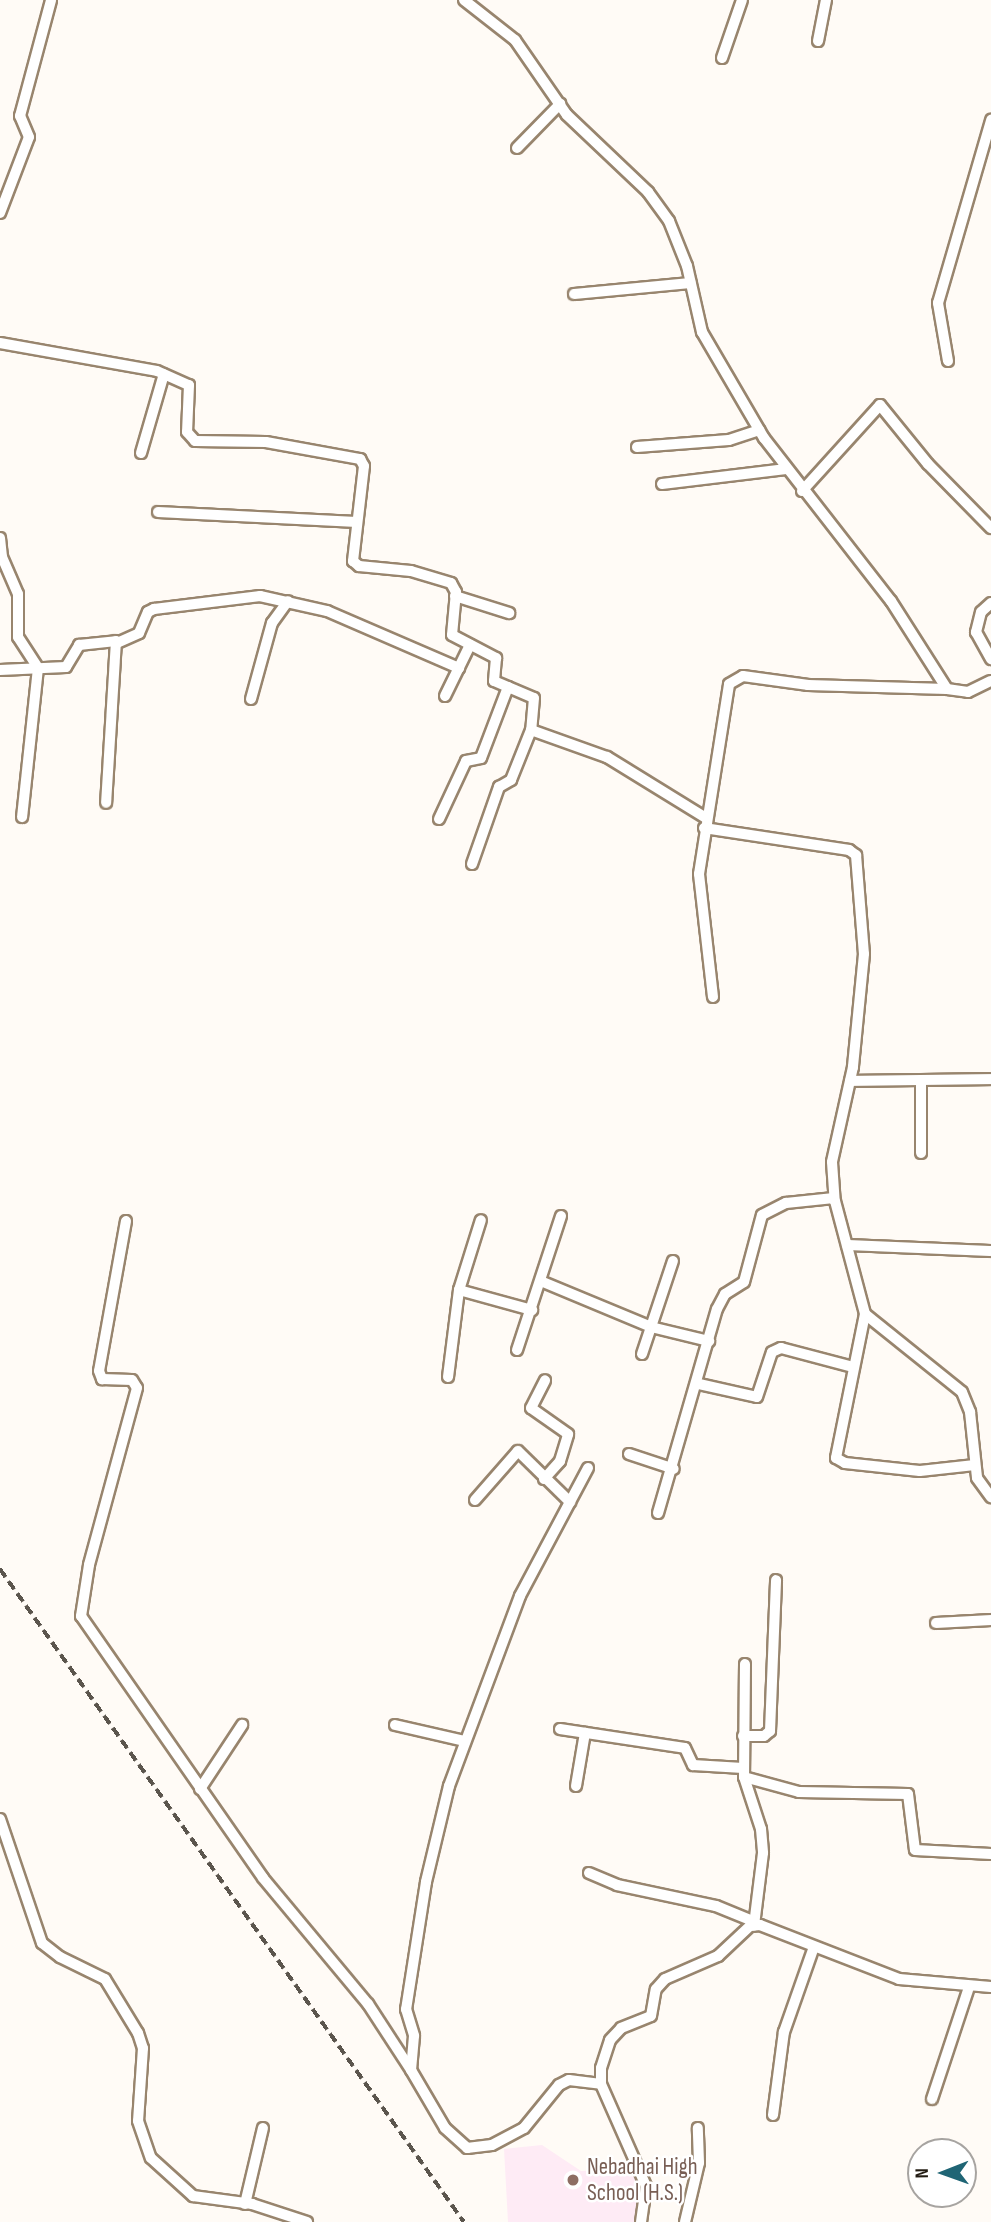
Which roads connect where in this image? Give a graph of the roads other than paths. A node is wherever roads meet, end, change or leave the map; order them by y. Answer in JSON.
{"nodes":[{"id":1,"x":51,"y":0,"type":"edge"},
{"id":2,"x":464,"y":0,"type":"edge"},
{"id":3,"x":741,"y":0,"type":"edge"},
{"id":4,"x":825,"y":0,"type":"edge"},
{"id":5,"x":818,"y":41,"type":"dead end"},
{"id":6,"x":722,"y":58,"type":"dead end"},
{"id":7,"x":560,"y":104,"type":"junction"},
{"id":8,"x":991,"y":120,"type":"edge"},
{"id":9,"x":517,"y":148,"type":"dead end"},
{"id":10,"x":0,"y":213,"type":"edge"},
{"id":11,"x":690,"y":283,"type":"junction"},
{"id":12,"x":574,"y":294,"type":"dead end"},
{"id":13,"x":0,"y":345,"type":"edge"},
{"id":14,"x":948,"y":361,"type":"dead end"},
{"id":15,"x":164,"y":374,"type":"junction"},
{"id":16,"x":759,"y":430,"type":"junction"},
{"id":17,"x":637,"y":447,"type":"dead end"},
{"id":18,"x":141,"y":453,"type":"dead end"},
{"id":19,"x":786,"y":469,"type":"junction"},
{"id":20,"x":662,"y":484,"type":"dead end"},
{"id":21,"x":802,"y":491,"type":"junction"},
{"id":22,"x":159,"y":512,"type":"dead end"},
{"id":23,"x":357,"y":522,"type":"junction"},
{"id":24,"x":990,"y":524,"type":"edge"},
{"id":25,"x":0,"y":538,"type":"edge"},
{"id":26,"x":455,"y":596,"type":"junction"},
{"id":27,"x":289,"y":601,"type":"junction"},
{"id":28,"x":991,"y":603,"type":"edge"},
{"id":29,"x":509,"y":613,"type":"dead end"},
{"id":30,"x":117,"y":643,"type":"junction"},
{"id":31,"x":470,"y":645,"type":"junction"},
{"id":32,"x":991,"y":659,"type":"edge"},
{"id":33,"x":38,"y":668,"type":"junction"},
{"id":34,"x":459,"y":668,"type":"junction"},
{"id":35,"x":0,"y":670,"type":"edge"},
{"id":36,"x":991,"y":681,"type":"edge"},
{"id":37,"x":508,"y":687,"type":"junction"},
{"id":38,"x":947,"y":689,"type":"junction"},
{"id":39,"x":445,"y":696,"type":"dead end"},
{"id":40,"x":251,"y":699,"type":"dead end"},
{"id":41,"x":531,"y":730,"type":"junction"},
{"id":42,"x":106,"y":803,"type":"dead end"},
{"id":43,"x":22,"y":817,"type":"dead end"},
{"id":44,"x":439,"y":819,"type":"dead end"},
{"id":45,"x":705,"y":823,"type":"junction"},
{"id":46,"x":472,"y":864,"type":"dead end"},
{"id":47,"x":713,"y":997,"type":"dead end"},
{"id":48,"x":991,"y":1079,"type":"edge"},
{"id":49,"x":921,"y":1080,"type":"junction"},
{"id":50,"x":850,"y":1081,"type":"junction"},
{"id":51,"x":921,"y":1153,"type":"dead end"},
{"id":52,"x":834,"y":1198,"type":"junction"},
{"id":53,"x":561,"y":1216,"type":"dead end"},
{"id":54,"x":481,"y":1220,"type":"dead end"},
{"id":55,"x":127,"y":1221,"type":"dead end"},
{"id":56,"x":847,"y":1245,"type":"junction"},
{"id":57,"x":991,"y":1251,"type":"edge"},
{"id":58,"x":673,"y":1261,"type":"dead end"},
{"id":59,"x":543,"y":1282,"type":"junction"},
{"id":60,"x":458,"y":1290,"type":"junction"},
{"id":61,"x":532,"y":1310,"type":"junction"},
{"id":62,"x":865,"y":1314,"type":"junction"},
{"id":63,"x":651,"y":1328,"type":"junction"},
{"id":64,"x":709,"y":1341,"type":"junction"},
{"id":65,"x":517,"y":1350,"type":"dead end"},
{"id":66,"x":642,"y":1354,"type":"dead end"},
{"id":67,"x":853,"y":1367,"type":"junction"},
{"id":68,"x":448,"y":1377,"type":"dead end"},
{"id":69,"x":545,"y":1380,"type":"dead end"},
{"id":70,"x":699,"y":1384,"type":"junction"},
{"id":71,"x":629,"y":1454,"type":"dead end"},
{"id":72,"x":975,"y":1465,"type":"junction"},
{"id":73,"x":588,"y":1468,"type":"dead end"},
{"id":74,"x":674,"y":1468,"type":"junction"},
{"id":75,"x":544,"y":1479,"type":"junction"},
{"id":76,"x":991,"y":1497,"type":"edge"},
{"id":77,"x":475,"y":1500,"type":"dead end"},
{"id":78,"x":570,"y":1503,"type":"junction"},
{"id":79,"x":658,"y":1513,"type":"dead end"},
{"id":80,"x":776,"y":1580,"type":"dead end"},
{"id":81,"x":991,"y":1620,"type":"edge"},
{"id":82,"x":936,"y":1623,"type":"dead end"},
{"id":83,"x":745,"y":1664,"type":"dead end"},
{"id":84,"x":242,"y":1725,"type":"dead end"},
{"id":85,"x":395,"y":1726,"type":"dead end"},
{"id":86,"x":560,"y":1729,"type":"dead end"},
{"id":87,"x":585,"y":1733,"type":"junction"},
{"id":88,"x":743,"y":1736,"type":"junction"},
{"id":89,"x":465,"y":1741,"type":"junction"},
{"id":90,"x":743,"y":1773,"type":"junction"},
{"id":91,"x":576,"y":1786,"type":"dead end"},
{"id":92,"x":200,"y":1789,"type":"junction"},
{"id":93,"x":0,"y":1819,"type":"edge"},
{"id":94,"x":991,"y":1854,"type":"edge"},
{"id":95,"x":589,"y":1873,"type":"dead end"},
{"id":96,"x":754,"y":1923,"type":"junction"},
{"id":97,"x":814,"y":1947,"type":"junction"},
{"id":98,"x":969,"y":1987,"type":"junction"},
{"id":99,"x":991,"y":1987,"type":"edge"},
{"id":100,"x":411,"y":2070,"type":"junction"},
{"id":101,"x":601,"y":2084,"type":"junction"},
{"id":102,"x":932,"y":2099,"type":"dead end"},
{"id":103,"x":773,"y":2115,"type":"dead end"},
{"id":104,"x":263,"y":2128,"type":"dead end"},
{"id":105,"x":698,"y":2128,"type":"dead end"},
{"id":106,"x":244,"y":2204,"type":"junction"},
{"id":107,"x":307,"y":2222,"type":"edge"},
{"id":108,"x":641,"y":2222,"type":"edge"},
{"id":109,"x":685,"y":2222,"type":"edge"}],
"edges":[{"from":1,"to":10,"type":"street"},
{"from":2,"to":7,"type":"street"},
{"from":3,"to":6,"type":"street"},
{"from":4,"to":5,"type":"street"},
{"from":7,"to":9,"type":"street"},
{"from":7,"to":11,"type":"street"},
{"from":8,"to":14,"type":"street"},
{"from":11,"to":12,"type":"street"},
{"from":11,"to":16,"type":"street"},
{"from":13,"to":15,"type":"street"},
{"from":15,"to":18,"type":"street"},
{"from":15,"to":23,"type":"street"},
{"from":16,"to":17,"type":"street"},
{"from":16,"to":19,"type":"street"},
{"from":19,"to":20,"type":"street"},
{"from":19,"to":21,"type":"street"},
{"from":21,"to":24,"type":"street"},
{"from":21,"to":38,"type":"street"},
{"from":22,"to":23,"type":"street"},
{"from":23,"to":26,"type":"street"},
{"from":25,"to":33,"type":"street"},
{"from":26,"to":29,"type":"street"},
{"from":26,"to":31,"type":"street"},
{"from":27,"to":30,"type":"street"},
{"from":27,"to":34,"type":"street"},
{"from":27,"to":40,"type":"street"},
{"from":28,"to":32,"type":"street"},
{"from":30,"to":33,"type":"street"},
{"from":30,"to":42,"type":"street"},
{"from":31,"to":34,"type":"street"},
{"from":31,"to":37,"type":"street"},
{"from":33,"to":35,"type":"street"},
{"from":33,"to":43,"type":"street"},
{"from":34,"to":39,"type":"street"},
{"from":36,"to":38,"type":"street"},
{"from":37,"to":41,"type":"street"},
{"from":37,"to":44,"type":"street"},
{"from":38,"to":45,"type":"street"},
{"from":41,"to":45,"type":"street"},
{"from":41,"to":46,"type":"street"},
{"from":45,"to":47,"type":"street"},
{"from":45,"to":50,"type":"street"},
{"from":48,"to":49,"type":"street"},
{"from":49,"to":50,"type":"street"},
{"from":49,"to":51,"type":"street"},
{"from":50,"to":52,"type":"street"},
{"from":52,"to":56,"type":"street"},
{"from":52,"to":64,"type":"street"},
{"from":53,"to":59,"type":"street"},
{"from":54,"to":60,"type":"street"},
{"from":55,"to":92,"type":"street"},
{"from":56,"to":57,"type":"street"},
{"from":56,"to":62,"type":"street"},
{"from":58,"to":63,"type":"street"},
{"from":59,"to":61,"type":"street"},
{"from":59,"to":63,"type":"street"},
{"from":60,"to":61,"type":"street"},
{"from":60,"to":68,"type":"street"},
{"from":61,"to":65,"type":"street"},
{"from":62,"to":67,"type":"street"},
{"from":62,"to":72,"type":"street"},
{"from":63,"to":64,"type":"street"},
{"from":63,"to":66,"type":"street"},
{"from":64,"to":70,"type":"street"},
{"from":67,"to":70,"type":"street"},
{"from":67,"to":72,"type":"street"},
{"from":69,"to":75,"type":"street"},
{"from":70,"to":74,"type":"street"},
{"from":71,"to":74,"type":"street"},
{"from":72,"to":76,"type":"street"},
{"from":73,"to":78,"type":"street"},
{"from":74,"to":79,"type":"street"},
{"from":75,"to":77,"type":"street"},
{"from":75,"to":78,"type":"street"},
{"from":78,"to":89,"type":"street"},
{"from":80,"to":88,"type":"street"},
{"from":81,"to":82,"type":"street"},
{"from":83,"to":88,"type":"street"},
{"from":84,"to":92,"type":"street"},
{"from":85,"to":89,"type":"street"},
{"from":86,"to":87,"type":"street"},
{"from":87,"to":90,"type":"street"},
{"from":87,"to":91,"type":"street"},
{"from":88,"to":90,"type":"street"},
{"from":89,"to":100,"type":"street"},
{"from":90,"to":94,"type":"street"},
{"from":90,"to":96,"type":"street"},
{"from":92,"to":100,"type":"street"},
{"from":93,"to":106,"type":"street"},
{"from":95,"to":96,"type":"street"},
{"from":96,"to":97,"type":"street"},
{"from":96,"to":101,"type":"street"},
{"from":97,"to":98,"type":"street"},
{"from":97,"to":103,"type":"street"},
{"from":98,"to":99,"type":"street"},
{"from":98,"to":102,"type":"street"},
{"from":100,"to":101,"type":"street"},
{"from":101,"to":108,"type":"street"},
{"from":104,"to":106,"type":"street"},
{"from":105,"to":109,"type":"street"},
{"from":106,"to":107,"type":"street"}]}
